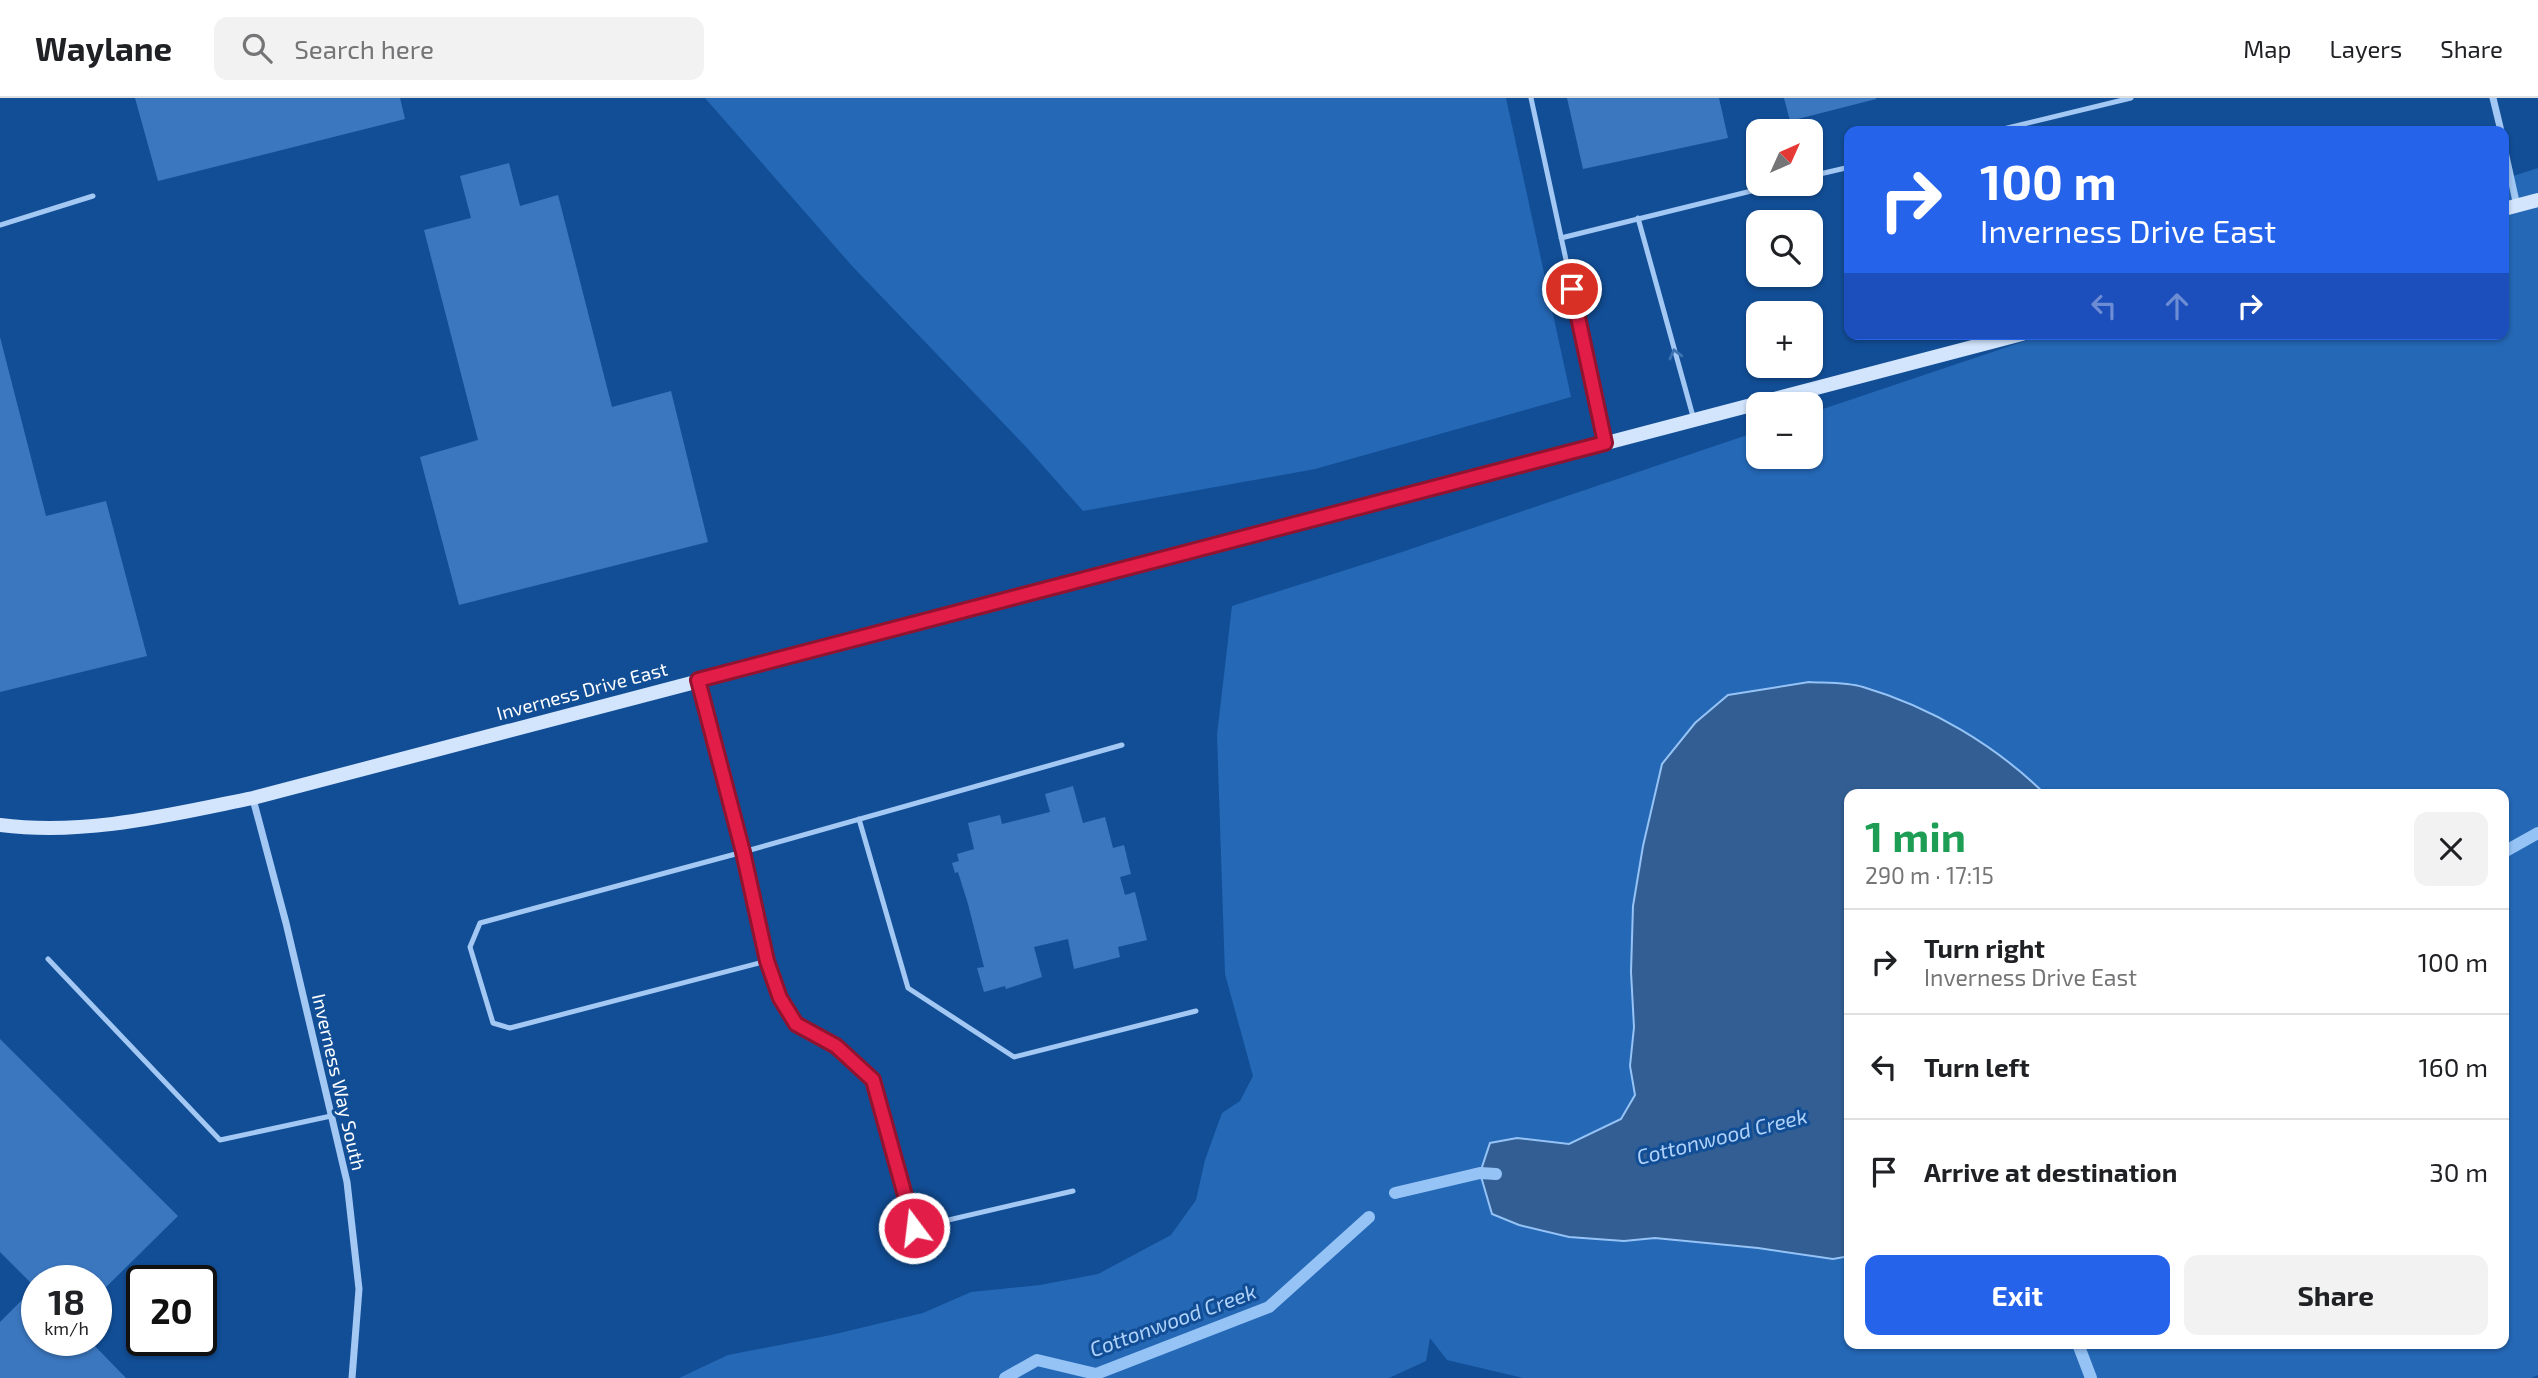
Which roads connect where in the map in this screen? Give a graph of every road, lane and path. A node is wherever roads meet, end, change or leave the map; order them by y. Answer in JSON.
{"nodes":[{"id":1,"x":1531,"y":98,"type":"edge"},
{"id":2,"x":2131,"y":98,"type":"edge"},
{"id":3,"x":2493,"y":98,"type":"edge"},
{"id":4,"x":2016,"y":126,"type":"edge"},
{"id":5,"x":2500,"y":126,"type":"edge"},
{"id":6,"x":1844,"y":168,"type":"edge"},
{"id":7,"x":1824,"y":173,"type":"edge"},
{"id":8,"x":1746,"y":192,"type":"edge"},
{"id":9,"x":93,"y":196,"type":"dead end"},
{"id":10,"x":2538,"y":200,"type":"edge"},
{"id":11,"x":2511,"y":207,"type":"edge"},
{"id":12,"x":1638,"y":218,"type":"junction"},
{"id":13,"x":0,"y":225,"type":"edge"},
{"id":14,"x":1561,"y":238,"type":"junction"},
{"id":15,"x":1999,"y":340,"type":"edge"},
{"id":16,"x":1694,"y":420,"type":"junction"},
{"id":17,"x":1605,"y":443,"type":"junction"},
{"id":18,"x":698,"y":680,"type":"junction"},
{"id":19,"x":1122,"y":745,"type":"dead end"},
{"id":20,"x":253,"y":798,"type":"junction"},
{"id":21,"x":859,"y":819,"type":"junction"},
{"id":22,"x":0,"y":825,"type":"edge"},
{"id":23,"x":743,"y":852,"type":"junction"},
{"id":24,"x":48,"y":960,"type":"dead end"},
{"id":25,"x":767,"y":961,"type":"junction"},
{"id":26,"x":1196,"y":1011,"type":"dead end"},
{"id":27,"x":331,"y":1116,"type":"junction"},
{"id":28,"x":1073,"y":1191,"type":"dead end"},
{"id":29,"x":352,"y":1378,"type":"edge"}],
"edges":[{"from":1,"to":14,"type":"lane"},
{"from":2,"to":4,"type":"lane"},
{"from":3,"to":5,"type":"street"},
{"from":6,"to":7,"type":"lane"},
{"from":8,"to":12,"type":"lane"},
{"from":9,"to":13,"type":"lane"},
{"from":10,"to":11,"type":"main road"},
{"from":12,"to":14,"type":"lane"},
{"from":16,"to":12,"type":"lane","one_way":true},
{"from":14,"to":17,"type":"lane"},
{"from":15,"to":16,"type":"main road","name":"Inverness Drive East"},
{"from":16,"to":17,"type":"main road","name":"Inverness Drive East"},
{"from":17,"to":18,"type":"main road","name":"Inverness Drive East"},
{"from":18,"to":20,"type":"main road","name":"Inverness Drive East"},
{"from":18,"to":23,"type":"lane"},
{"from":19,"to":21,"type":"lane"},
{"from":20,"to":22,"type":"main road","name":"Inverness Drive East"},
{"from":20,"to":27,"type":"street","name":"Inverness Way South"},
{"from":21,"to":23,"type":"lane"},
{"from":21,"to":26,"type":"lane"},
{"from":23,"to":25,"type":"lane"},
{"from":23,"to":25,"type":"lane"},
{"from":24,"to":27,"type":"lane"},
{"from":25,"to":28,"type":"lane"},
{"from":27,"to":29,"type":"street","name":"Inverness Way South"}]}
